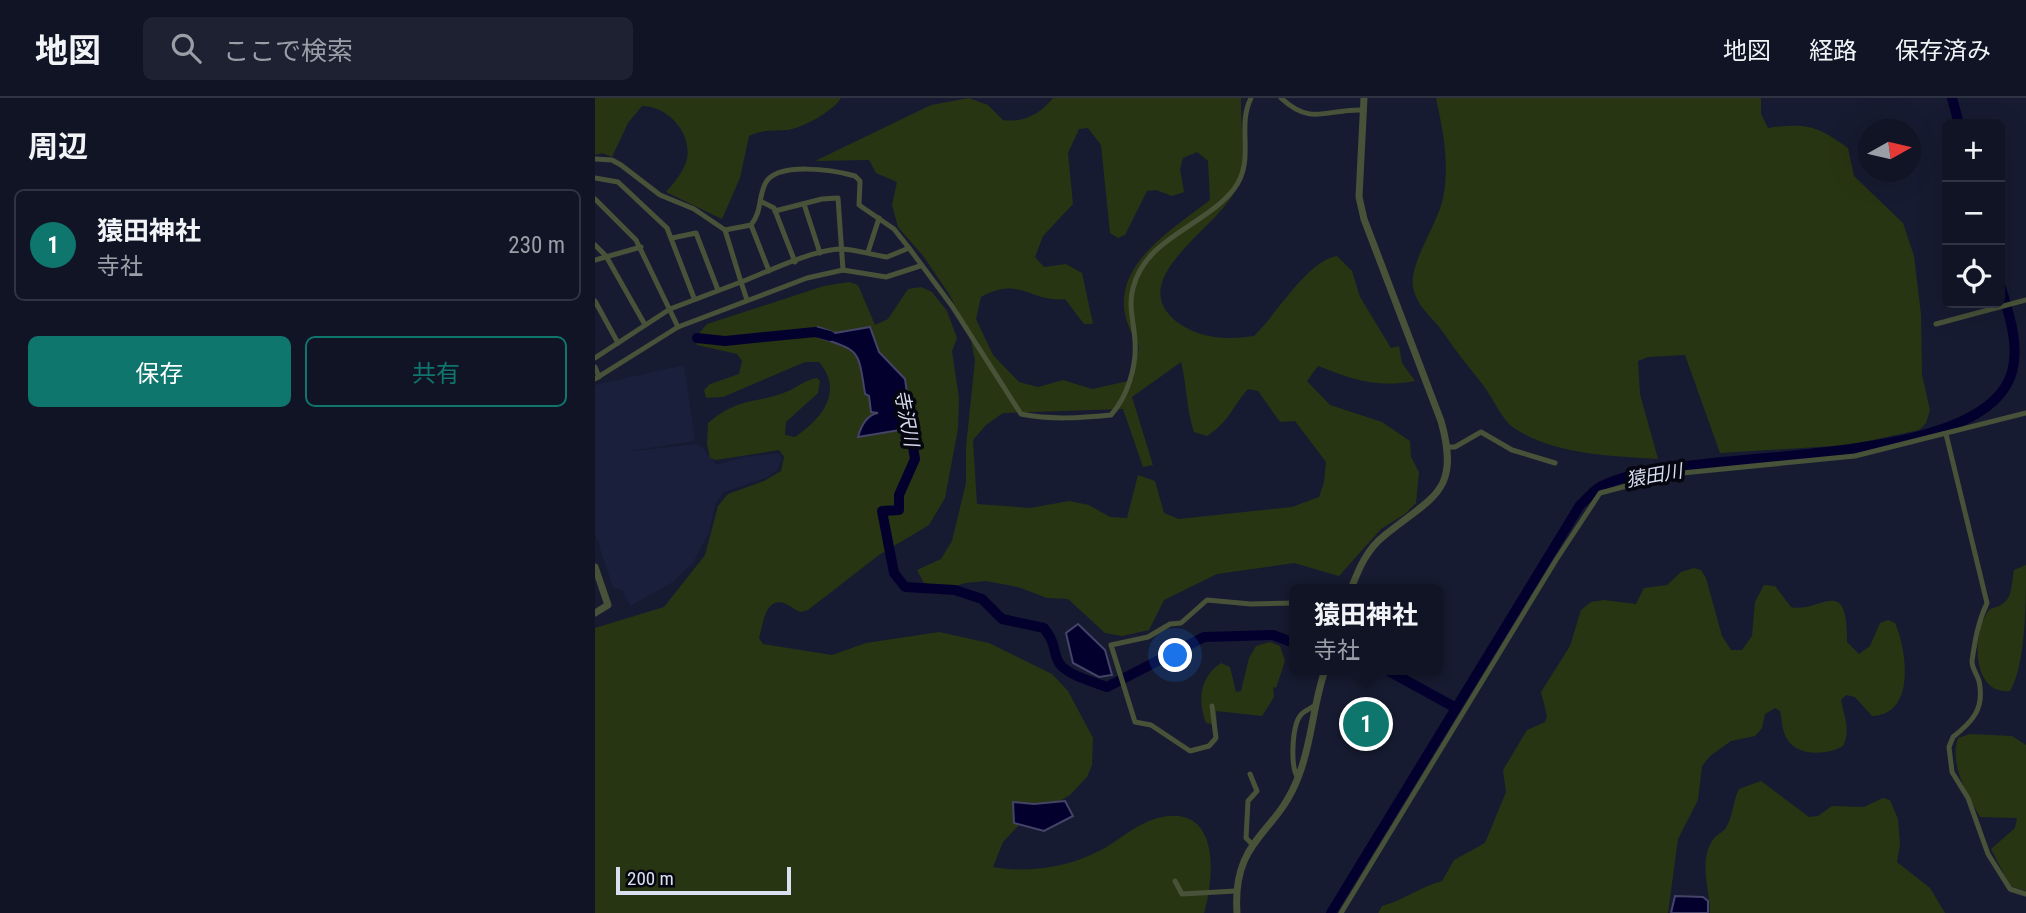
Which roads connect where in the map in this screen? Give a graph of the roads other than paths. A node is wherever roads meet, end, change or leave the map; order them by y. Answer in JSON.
{"nodes":[{"id":1,"x":1251,"y":98,"type":"edge"},
{"id":2,"x":1281,"y":98,"type":"edge"},
{"id":3,"x":1364,"y":98,"type":"edge"},
{"id":4,"x":1364,"y":110,"type":"junction"},
{"id":5,"x":595,"y":159,"type":"edge"},
{"id":6,"x":595,"y":178,"type":"edge"},
{"id":7,"x":595,"y":199,"type":"edge"},
{"id":8,"x":762,"y":202,"type":"junction"},
{"id":9,"x":804,"y":204,"type":"junction"},
{"id":10,"x":775,"y":211,"type":"junction"},
{"id":11,"x":879,"y":218,"type":"junction"},
{"id":12,"x":707,"y":219,"type":"junction"},
{"id":13,"x":751,"y":225,"type":"junction"},
{"id":14,"x":725,"y":230,"type":"junction"},
{"id":15,"x":696,"y":233,"type":"junction"},
{"id":16,"x":672,"y":238,"type":"junction"},
{"id":17,"x":595,"y":245,"type":"edge"},
{"id":18,"x":641,"y":247,"type":"junction"},
{"id":19,"x":909,"y":248,"type":"junction"},
{"id":20,"x":842,"y":250,"type":"junction"},
{"id":21,"x":868,"y":252,"type":"junction"},
{"id":22,"x":820,"y":253,"type":"junction"},
{"id":23,"x":606,"y":256,"type":"junction"},
{"id":24,"x":595,"y":260,"type":"edge"},
{"id":25,"x":795,"y":262,"type":"junction"},
{"id":26,"x":920,"y":266,"type":"junction"},
{"id":27,"x":843,"y":270,"type":"junction"},
{"id":28,"x":769,"y":271,"type":"junction"},
{"id":29,"x":741,"y":282,"type":"junction"},
{"id":30,"x":718,"y":290,"type":"junction"},
{"id":31,"x":694,"y":298,"type":"junction"},
{"id":32,"x":747,"y":300,"type":"junction"},
{"id":33,"x":2026,"y":300,"type":"edge"},
{"id":34,"x":595,"y":301,"type":"edge"},
{"id":35,"x":670,"y":309,"type":"junction"},
{"id":36,"x":644,"y":324,"type":"junction"},
{"id":37,"x":1936,"y":324,"type":"dead end"},
{"id":38,"x":678,"y":327,"type":"junction"},
{"id":39,"x":618,"y":343,"type":"junction"},
{"id":40,"x":595,"y":358,"type":"edge"},
{"id":41,"x":595,"y":367,"type":"edge"},
{"id":42,"x":597,"y":378,"type":"edge"},
{"id":43,"x":2026,"y":414,"type":"edge"},
{"id":44,"x":1946,"y":434,"type":"junction"},
{"id":45,"x":1449,"y":447,"type":"junction"},
{"id":46,"x":1555,"y":463,"type":"dead end"},
{"id":47,"x":595,"y":567,"type":"edge"},
{"id":48,"x":1354,"y":584,"type":"edge"},
{"id":49,"x":1289,"y":603,"type":"edge"},
{"id":50,"x":595,"y":613,"type":"edge"},
{"id":51,"x":1323,"y":675,"type":"edge"},
{"id":52,"x":1212,"y":706,"type":"dead end"},
{"id":53,"x":1314,"y":706,"type":"junction"},
{"id":54,"x":1251,"y":774,"type":"dead end"},
{"id":55,"x":1298,"y":778,"type":"junction"},
{"id":56,"x":1252,"y":844,"type":"junction"},
{"id":57,"x":1175,"y":881,"type":"dead end"},
{"id":58,"x":1235,"y":891,"type":"junction"},
{"id":59,"x":2026,"y":894,"type":"edge"},
{"id":60,"x":1237,"y":913,"type":"edge"},
{"id":61,"x":1341,"y":913,"type":"edge"}],
"edges":[{"from":1,"to":26,"type":"street"},
{"from":2,"to":4,"type":"street"},
{"from":3,"to":4,"type":"street"},
{"from":4,"to":45,"type":"street"},
{"from":5,"to":12,"type":"street"},
{"from":6,"to":16,"type":"street"},
{"from":7,"to":18,"type":"street"},
{"from":8,"to":10,"type":"street"},
{"from":8,"to":11,"type":"street"},
{"from":8,"to":13,"type":"street"},
{"from":9,"to":10,"type":"street"},
{"from":9,"to":20,"type":"street"},
{"from":9,"to":22,"type":"street"},
{"from":10,"to":25,"type":"street"},
{"from":11,"to":19,"type":"street"},
{"from":11,"to":21,"type":"street"},
{"from":12,"to":14,"type":"street"},
{"from":12,"to":15,"type":"street"},
{"from":13,"to":14,"type":"street"},
{"from":13,"to":28,"type":"street"},
{"from":14,"to":29,"type":"street"},
{"from":15,"to":16,"type":"street"},
{"from":15,"to":30,"type":"street"},
{"from":16,"to":31,"type":"street"},
{"from":17,"to":23,"type":"street"},
{"from":18,"to":23,"type":"street"},
{"from":18,"to":35,"type":"street"},
{"from":19,"to":21,"type":"street"},
{"from":19,"to":26,"type":"street"},
{"from":20,"to":21,"type":"street"},
{"from":20,"to":22,"type":"street"},
{"from":20,"to":27,"type":"street"},
{"from":22,"to":25,"type":"street"},
{"from":23,"to":24,"type":"street"},
{"from":23,"to":36,"type":"street"},
{"from":25,"to":28,"type":"street"},
{"from":26,"to":27,"type":"street"},
{"from":27,"to":32,"type":"street"},
{"from":28,"to":29,"type":"street"},
{"from":29,"to":30,"type":"street"},
{"from":29,"to":32,"type":"street"},
{"from":30,"to":31,"type":"street"},
{"from":31,"to":35,"type":"street"},
{"from":32,"to":38,"type":"street"},
{"from":33,"to":37,"type":"street"},
{"from":34,"to":39,"type":"street"},
{"from":35,"to":36,"type":"street"},
{"from":35,"to":38,"type":"street"},
{"from":36,"to":39,"type":"street"},
{"from":38,"to":42,"type":"street"},
{"from":39,"to":40,"type":"street"},
{"from":41,"to":42,"type":"street"},
{"from":43,"to":44,"type":"street"},
{"from":44,"to":59,"type":"street"},
{"from":44,"to":61,"type":"street"},
{"from":45,"to":46,"type":"street"},
{"from":45,"to":48,"type":"street"},
{"from":47,"to":50,"type":"street"},
{"from":49,"to":52,"type":"street"},
{"from":51,"to":53,"type":"street"},
{"from":53,"to":55,"type":"street"},
{"from":53,"to":55,"type":"street"},
{"from":54,"to":56,"type":"street"},
{"from":55,"to":56,"type":"street"},
{"from":56,"to":58,"type":"street"},
{"from":57,"to":58,"type":"street"},
{"from":58,"to":60,"type":"street"}]}
